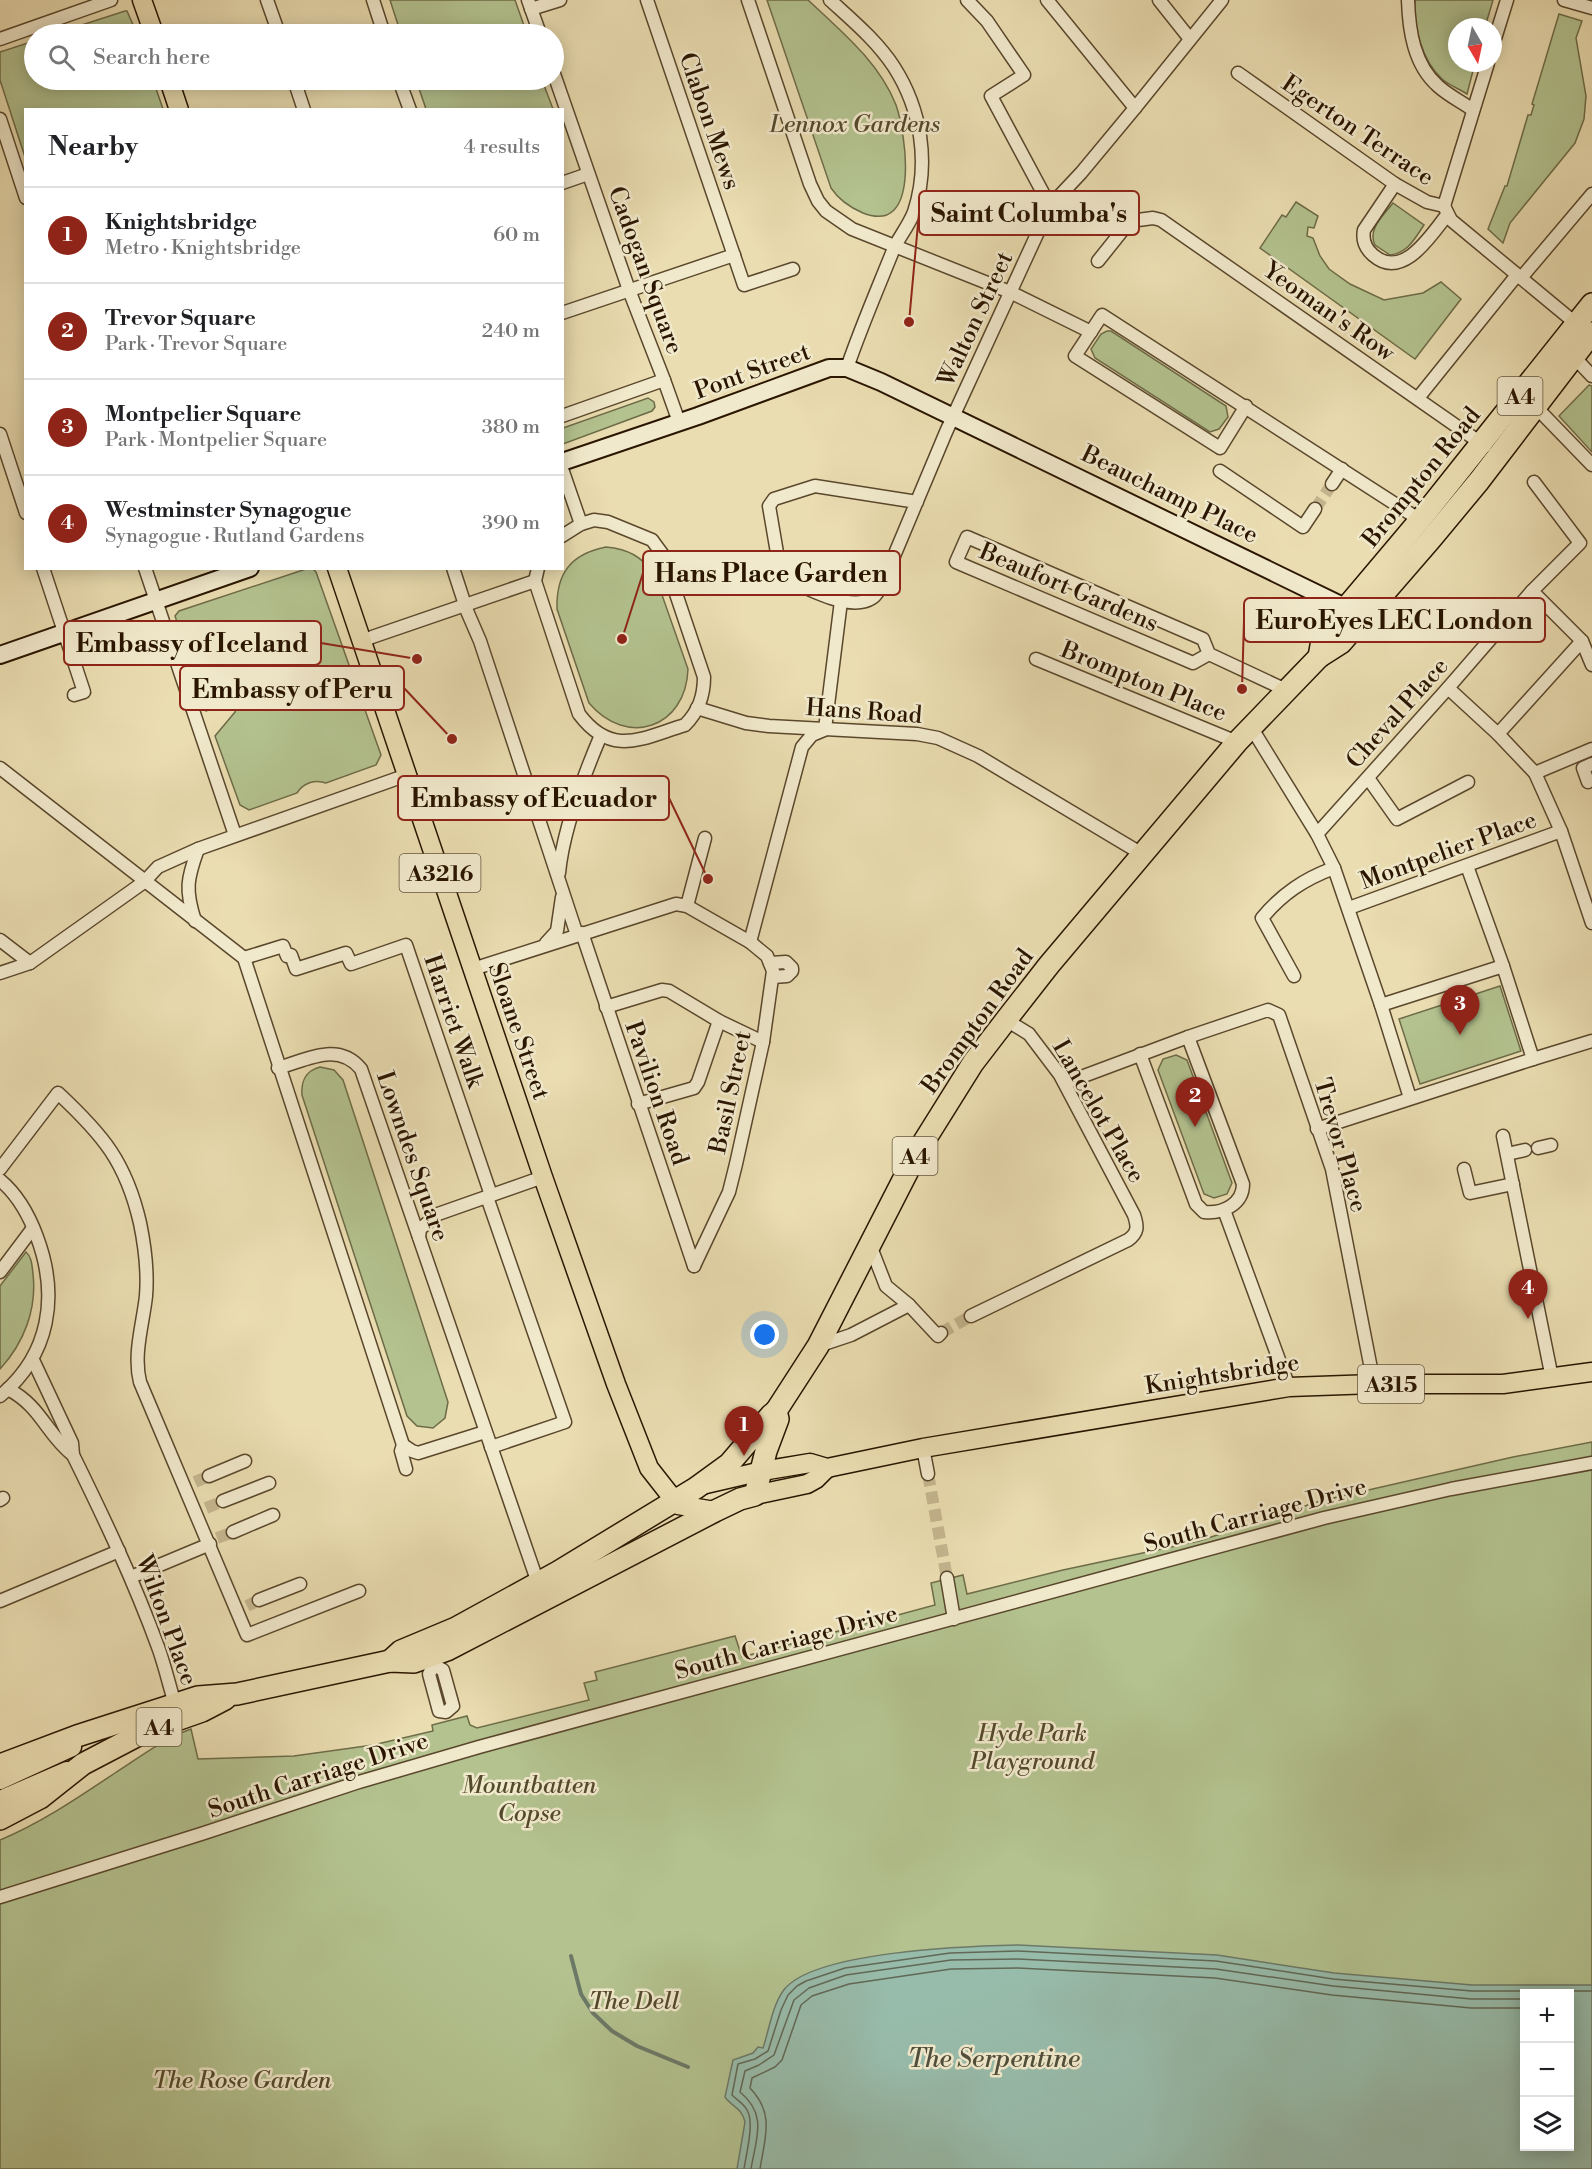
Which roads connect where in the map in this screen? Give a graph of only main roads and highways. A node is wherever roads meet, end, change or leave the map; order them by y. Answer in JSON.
{"nodes":[{"id":1,"x":142,"y":0,"type":"edge"},
{"id":2,"x":150,"y":24,"type":"edge"},
{"id":3,"x":172,"y":90,"type":"edge"},
{"id":4,"x":178,"y":108,"type":"edge"},
{"id":5,"x":1592,"y":304,"type":"edge"},
{"id":6,"x":1586,"y":331,"type":"edge"},
{"id":7,"x":1529,"y":400,"type":"junction"},
{"id":8,"x":953,"y":416,"type":"joint"},
{"id":9,"x":1490,"y":449,"type":"junction"},
{"id":10,"x":564,"y":461,"type":"edge"},
{"id":11,"x":244,"y":570,"type":"edge"},
{"id":12,"x":338,"y":570,"type":"edge"},
{"id":13,"x":1355,"y":611,"type":"junction"},
{"id":14,"x":0,"y":655,"type":"edge"},
{"id":15,"x":1592,"y":1372,"type":"edge"},
{"id":16,"x":776,"y":1411,"type":"junction"},
{"id":17,"x":827,"y":1468,"type":"junction"},
{"id":18,"x":762,"y":1471,"type":"junction"},
{"id":19,"x":696,"y":1488,"type":"junction"},
{"id":20,"x":755,"y":1495,"type":"junction"},
{"id":21,"x":673,"y":1501,"type":"junction"},
{"id":22,"x":715,"y":1511,"type":"junction"},
{"id":23,"x":662,"y":1538,"type":"junction"},
{"id":24,"x":390,"y":1661,"type":"junction"},
{"id":25,"x":237,"y":1694,"type":"junction"},
{"id":26,"x":135,"y":1718,"type":"junction"},
{"id":27,"x":83,"y":1764,"type":"junction"},
{"id":28,"x":0,"y":1765,"type":"edge"},
{"id":29,"x":0,"y":1780,"type":"edge"},
{"id":30,"x":0,"y":1800,"type":"edge"},
{"id":31,"x":0,"y":1819,"type":"edge"}],
"edges":[{"from":1,"to":2,"type":"main road"},
{"from":3,"to":4,"type":"main road"},
{"from":5,"to":6,"type":"highway","name":"Brompton Road","number":"A4"},
{"from":6,"to":7,"type":"highway","name":"Brompton Road","number":"A4"},
{"from":6,"to":7,"type":"highway","name":"Brompton Road","number":"A4"},
{"from":7,"to":9,"type":"highway","name":"Brompton Road","number":"A4"},
{"from":8,"to":10,"type":"main road","name":"Pont Street"},
{"from":8,"to":13,"type":"main road","name":"Beauchamp Place"},
{"from":9,"to":13,"type":"highway","name":"Brompton Road","number":"A4"},
{"from":9,"to":13,"type":"highway","name":"Brompton Road","number":"A4"},
{"from":11,"to":14,"type":"main road"},
{"from":12,"to":21,"type":"main road","name":"Sloane Street","number":"A3216"},
{"from":13,"to":16,"type":"highway","name":"Brompton Road","number":"A4"},
{"from":15,"to":17,"type":"main road","name":"Knightsbridge","number":"A315"},
{"from":16,"to":18,"type":"highway","name":"Brompton Road","number":"A4"},
{"from":16,"to":19,"type":"highway","name":"Knightsbridge","number":"A4"},
{"from":17,"to":18,"type":"main road","name":"Knightsbridge","number":"A315"},
{"from":17,"to":20,"type":"main road","name":"Knightsbridge","number":"A315"},
{"from":18,"to":19,"type":"main road","name":"Knightsbridge","number":"A315"},
{"from":18,"to":20,"type":"highway","number":"A4"},
{"from":19,"to":21,"type":"highway","name":"Knightsbridge","number":"A4"},
{"from":20,"to":22,"type":"highway","name":"Knightsbridge","number":"A4"},
{"from":21,"to":22,"type":"main road"},
{"from":21,"to":23,"type":"highway"},
{"from":21,"to":24,"type":"highway","name":"Knightsbridge","number":"A4"},
{"from":22,"to":23,"type":"highway","name":"Knightsbridge","number":"A4"},
{"from":23,"to":24,"type":"highway","name":"Knightsbridge","number":"A4"},
{"from":24,"to":25,"type":"highway","name":"Knightsbridge","number":"A4"},
{"from":25,"to":26,"type":"highway","name":"Knightsbridge","number":"A4"},
{"from":25,"to":27,"type":"highway","name":"Knightsbridge","number":"A4"},
{"from":26,"to":28,"type":"highway","name":"Knightsbridge","number":"A4"},
{"from":26,"to":29,"type":"main road","number":"A4"},
{"from":27,"to":30,"type":"main road","number":"A4"},
{"from":27,"to":31,"type":"highway","name":"Knightsbridge","number":"A4"}]}
